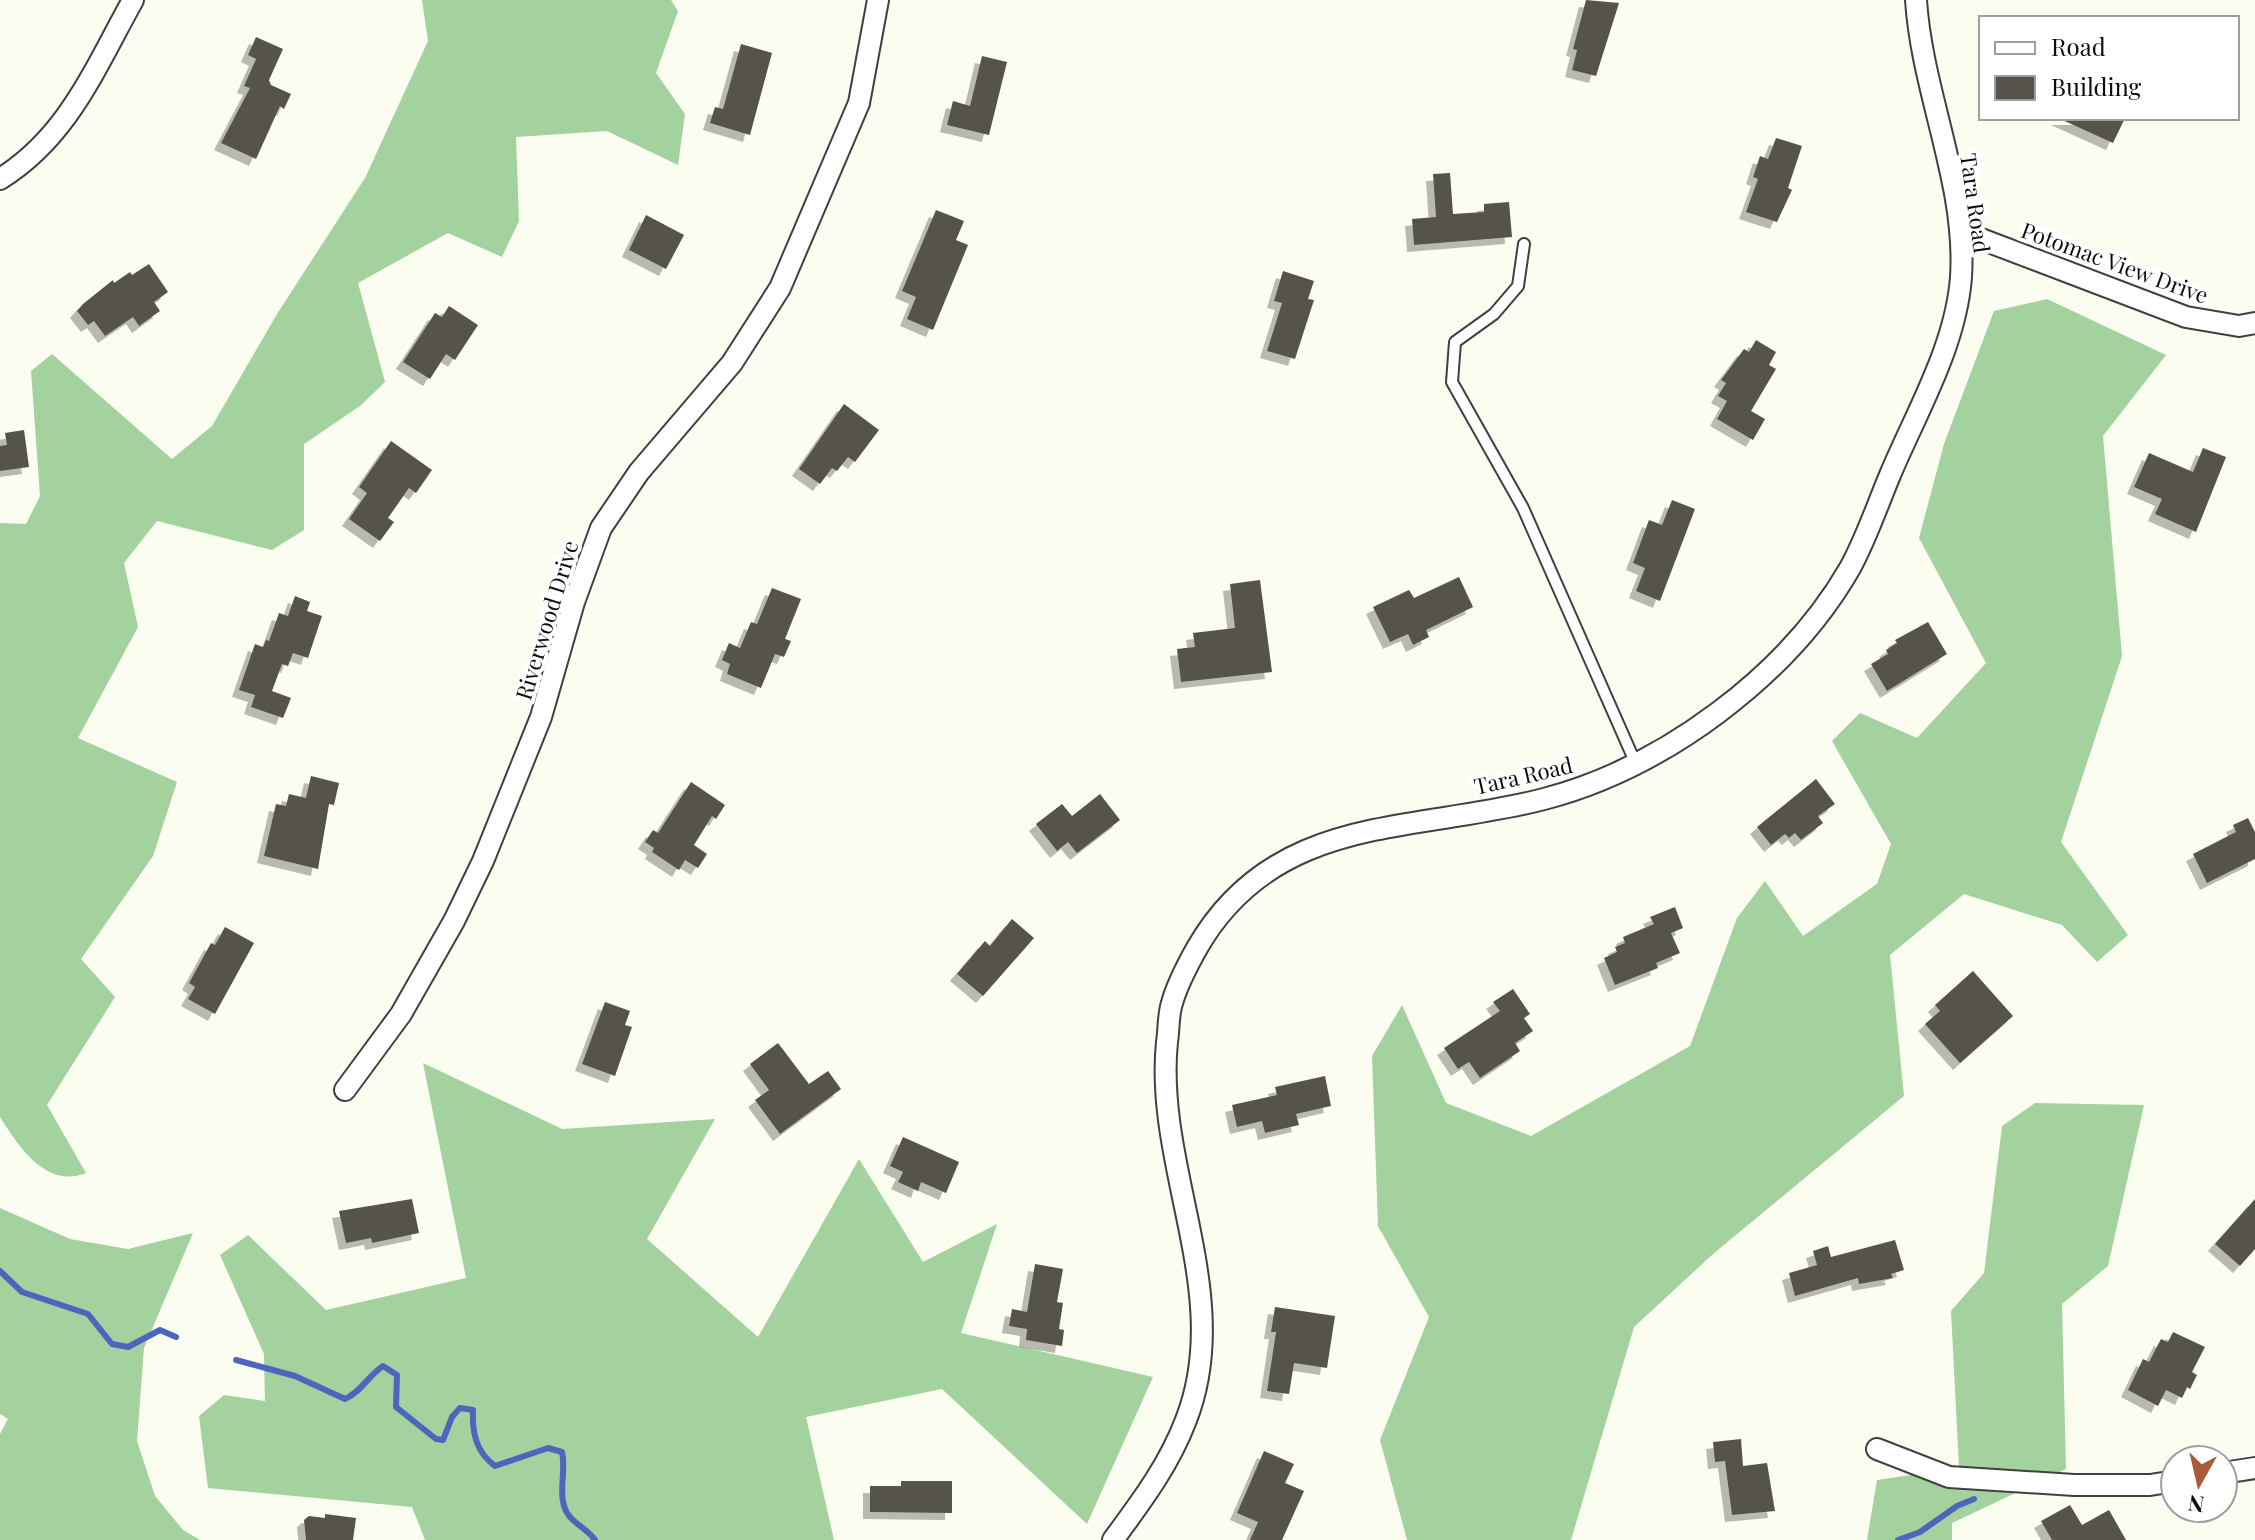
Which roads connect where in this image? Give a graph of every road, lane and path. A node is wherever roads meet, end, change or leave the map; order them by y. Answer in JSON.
{"nodes":[{"id":1,"x":133,"y":0,"type":"edge"},
{"id":2,"x":878,"y":0,"type":"edge"},
{"id":3,"x":1916,"y":0,"type":"edge"},
{"id":4,"x":0,"y":179,"type":"edge"},
{"id":5,"x":1960,"y":231,"type":"junction"},
{"id":6,"x":1524,"y":244,"type":"dead end"},
{"id":7,"x":2255,"y":323,"type":"edge"},
{"id":8,"x":1637,"y":766,"type":"junction"},
{"id":9,"x":345,"y":1090,"type":"dead end"},
{"id":10,"x":1877,"y":1449,"type":"dead end"},
{"id":11,"x":2159,"y":1484,"type":"edge"},
{"id":12,"x":1113,"y":1540,"type":"edge"}],
"edges":[{"from":1,"to":4,"type":"street"},
{"from":2,"to":9,"type":"street","name":"Riverwood Drive"},
{"from":3,"to":5,"type":"street","name":"Tara Road"},
{"from":5,"to":7,"type":"street","name":"Potomac View Drive"},
{"from":5,"to":8,"type":"street","name":"Tara Road"},
{"from":6,"to":8,"type":"lane"},
{"from":8,"to":12,"type":"street","name":"Tara Road"},
{"from":10,"to":11,"type":"street"}]}
